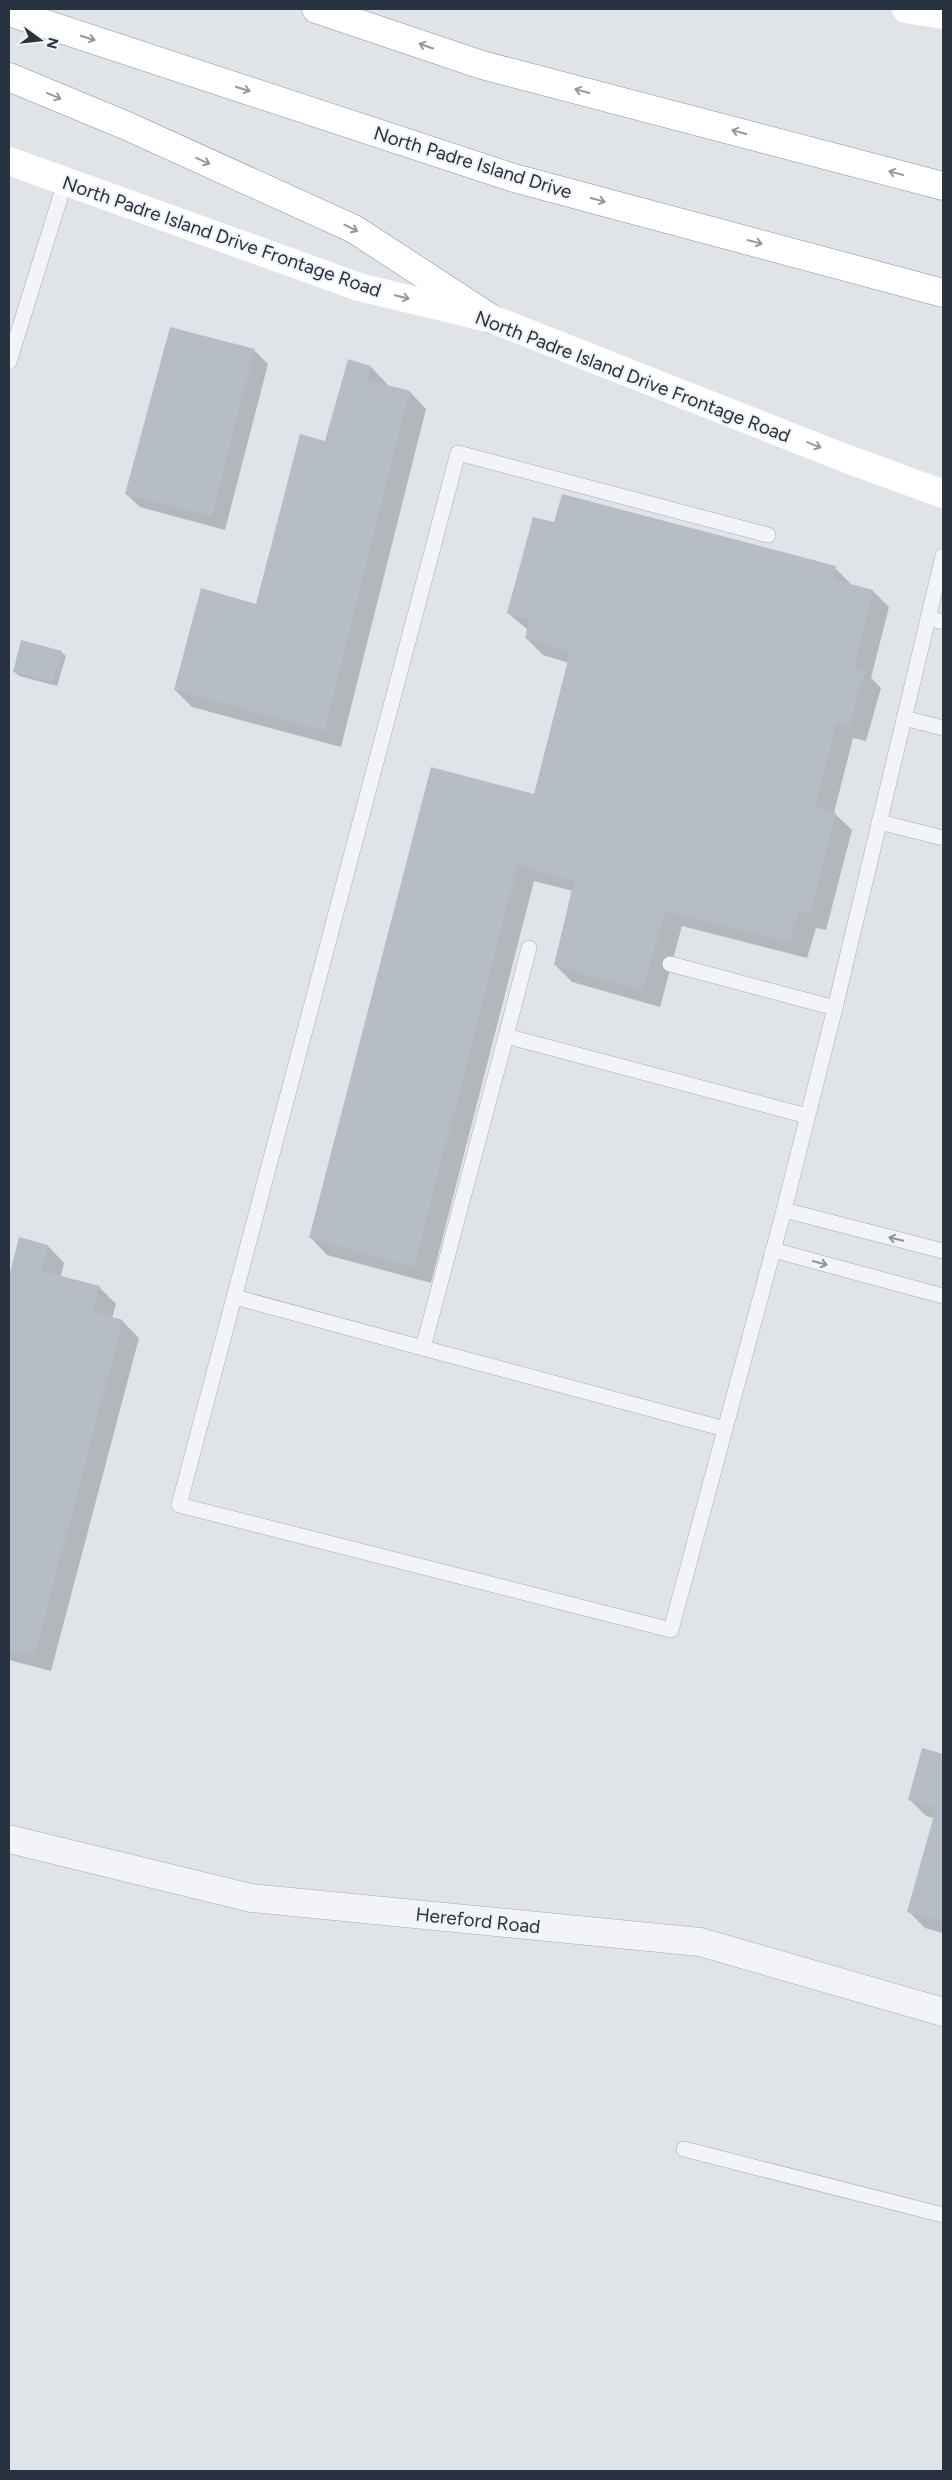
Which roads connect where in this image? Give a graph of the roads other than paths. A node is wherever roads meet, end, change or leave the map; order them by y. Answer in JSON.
{"nodes":[{"id":1,"x":316,"y":9,"type":"edge"},
{"id":2,"x":906,"y":9,"type":"edge"},
{"id":3,"x":9,"y":12,"type":"edge"},
{"id":4,"x":943,"y":14,"type":"edge"},
{"id":5,"x":9,"y":77,"type":"edge"},
{"id":6,"x":9,"y":161,"type":"edge"},
{"id":7,"x":64,"y":182,"type":"junction"},
{"id":8,"x":943,"y":186,"type":"edge"},
{"id":9,"x":943,"y":293,"type":"edge"},
{"id":10,"x":492,"y":319,"type":"junction"},
{"id":11,"x":9,"y":362,"type":"edge"},
{"id":12,"x":943,"y":494,"type":"edge"},
{"id":13,"x":768,"y":535,"type":"dead end"},
{"id":14,"x":943,"y":556,"type":"edge"},
{"id":15,"x":928,"y":618,"type":"junction"},
{"id":16,"x":943,"y":622,"type":"edge"},
{"id":17,"x":904,"y":718,"type":"junction"},
{"id":18,"x":943,"y":728,"type":"edge"},
{"id":19,"x":879,"y":822,"type":"junction"},
{"id":20,"x":943,"y":838,"type":"edge"},
{"id":21,"x":529,"y":948,"type":"dead end"},
{"id":22,"x":670,"y":964,"type":"dead end"},
{"id":23,"x":835,"y":1008,"type":"junction"},
{"id":24,"x":506,"y":1036,"type":"junction"},
{"id":25,"x":807,"y":1116,"type":"junction"},
{"id":26,"x":784,"y":1210,"type":"junction"},
{"id":27,"x":773,"y":1250,"type":"junction"},
{"id":28,"x":943,"y":1251,"type":"edge"},
{"id":29,"x":943,"y":1296,"type":"edge"},
{"id":30,"x":235,"y":1297,"type":"junction"},
{"id":31,"x":423,"y":1348,"type":"junction"},
{"id":32,"x":725,"y":1429,"type":"junction"},
{"id":33,"x":9,"y":1839,"type":"edge"},
{"id":34,"x":943,"y":2012,"type":"edge"},
{"id":35,"x":684,"y":2149,"type":"dead end"},
{"id":36,"x":943,"y":2215,"type":"edge"}],
"edges":[{"from":8,"to":1,"type":"main road","one_way":true},
{"from":2,"to":4,"type":"main road"},
{"from":3,"to":9,"type":"main road","name":"North Padre Island Drive","one_way":true},
{"from":5,"to":10,"type":"main road","one_way":true},
{"from":6,"to":7,"type":"main road","name":"North Padre Island Drive Frontage Road"},
{"from":7,"to":10,"type":"main road","name":"North Padre Island Drive Frontage Road","one_way":true},
{"from":7,"to":11,"type":"lane"},
{"from":10,"to":12,"type":"main road","name":"North Padre Island Drive Frontage Road","one_way":true},
{"from":13,"to":30,"type":"lane"},
{"from":14,"to":15,"type":"lane"},
{"from":15,"to":16,"type":"lane"},
{"from":15,"to":17,"type":"lane"},
{"from":17,"to":18,"type":"lane"},
{"from":17,"to":19,"type":"lane"},
{"from":19,"to":20,"type":"lane"},
{"from":19,"to":23,"type":"lane"},
{"from":21,"to":24,"type":"lane"},
{"from":22,"to":23,"type":"lane"},
{"from":23,"to":25,"type":"lane"},
{"from":24,"to":25,"type":"lane"},
{"from":24,"to":31,"type":"lane"},
{"from":25,"to":26,"type":"lane"},
{"from":26,"to":27,"type":"lane"},
{"from":28,"to":26,"type":"lane","one_way":true},
{"from":27,"to":29,"type":"lane","one_way":true},
{"from":27,"to":32,"type":"lane"},
{"from":30,"to":31,"type":"lane"},
{"from":30,"to":32,"type":"lane"},
{"from":31,"to":32,"type":"lane"},
{"from":33,"to":34,"type":"street","name":"Hereford Road"},
{"from":35,"to":36,"type":"lane"}]}
